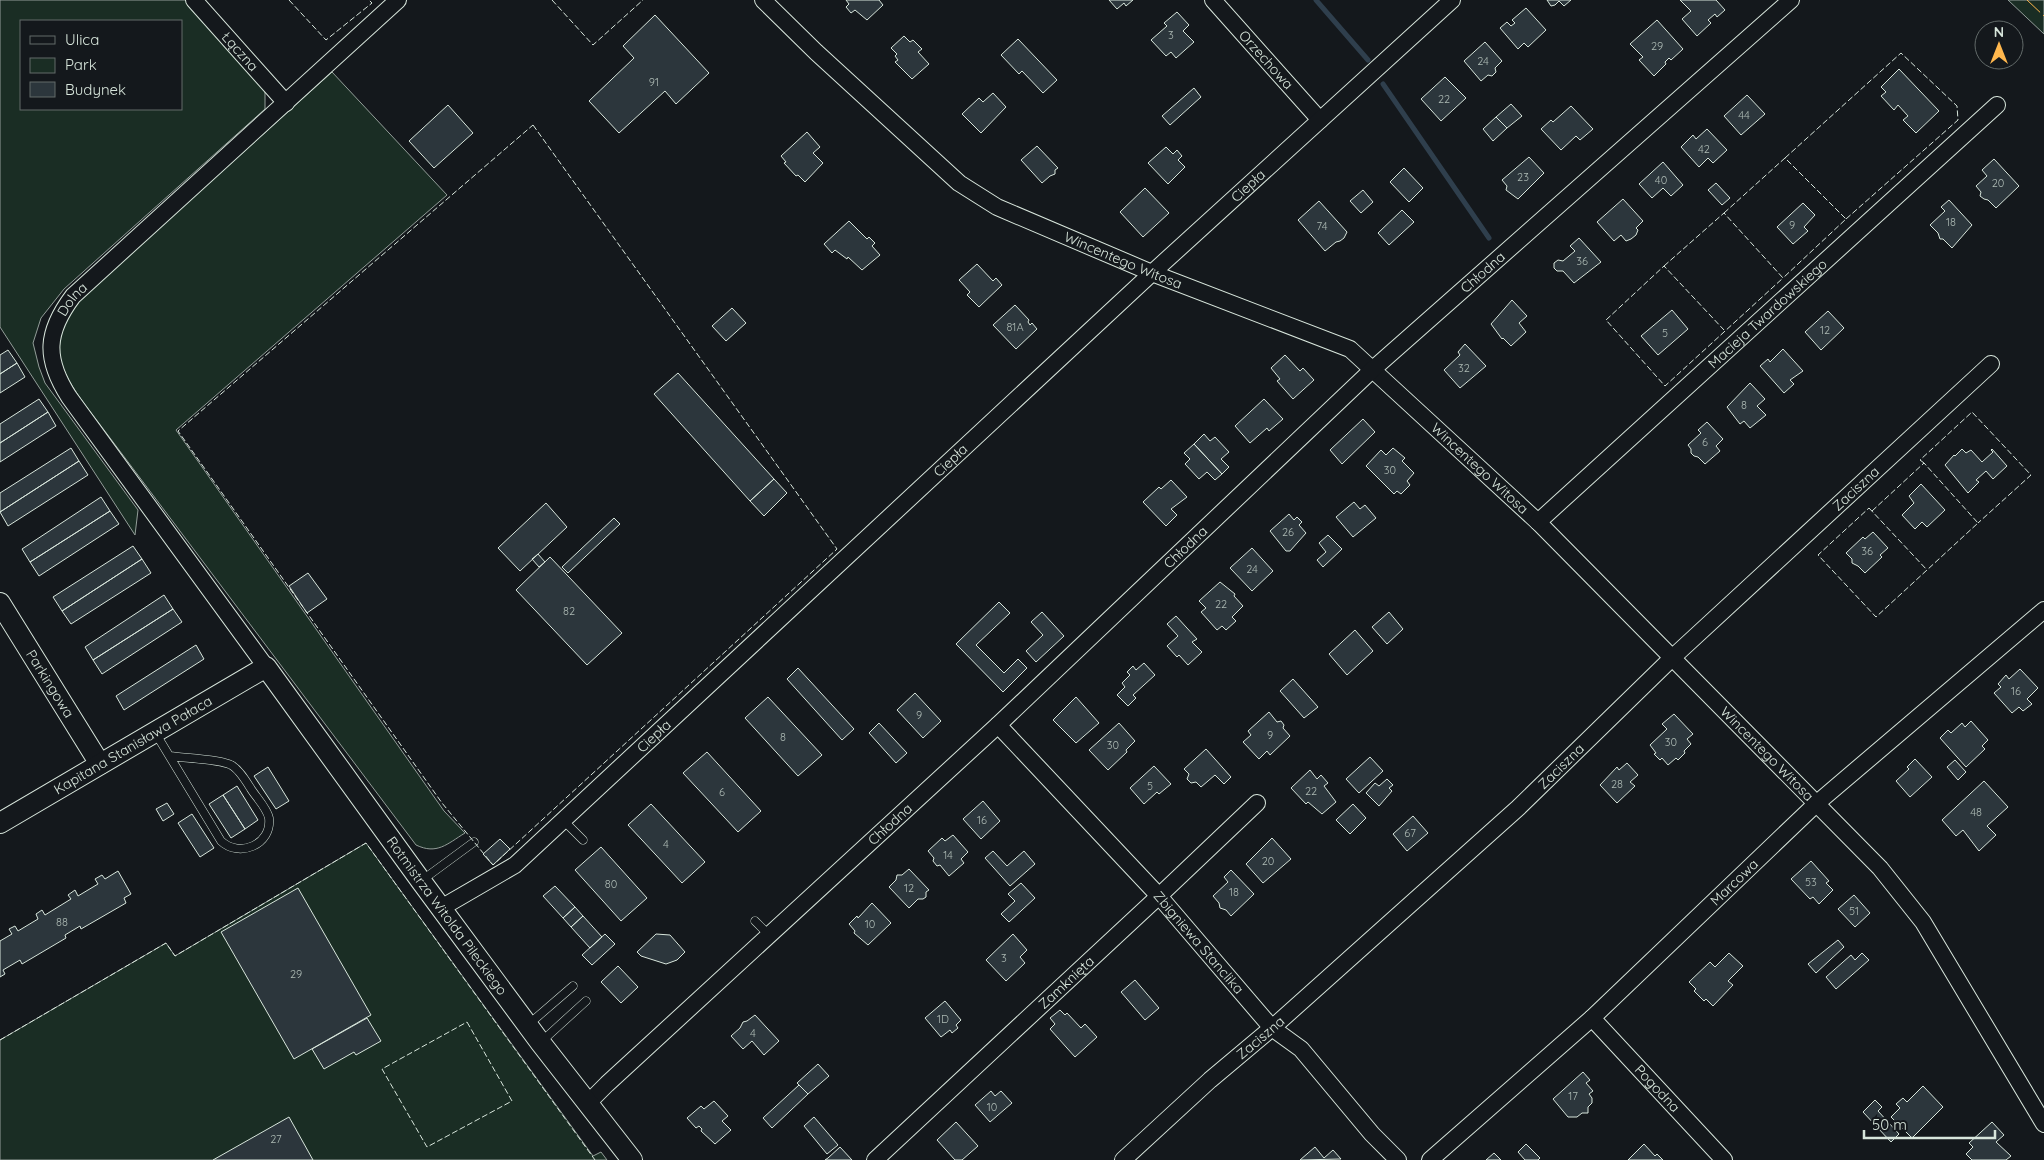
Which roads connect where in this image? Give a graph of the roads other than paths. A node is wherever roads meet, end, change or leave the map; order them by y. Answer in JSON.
{"nodes":[{"id":1,"x":194,"y":0,"type":"edge"},
{"id":2,"x":398,"y":0,"type":"edge"},
{"id":3,"x":763,"y":0,"type":"edge"},
{"id":4,"x":1213,"y":0,"type":"edge"},
{"id":5,"x":1452,"y":0,"type":"edge"},
{"id":6,"x":1791,"y":0,"type":"edge"},
{"id":7,"x":286,"y":103,"type":"junction"},
{"id":8,"x":1997,"y":105,"type":"dead end"},
{"id":9,"x":1320,"y":120,"type":"junction"},
{"id":10,"x":1152,"y":273,"type":"junction"},
{"id":11,"x":1990,"y":364,"type":"dead end"},
{"id":12,"x":1372,"y":370,"type":"junction"},
{"id":13,"x":1538,"y":522,"type":"junction"},
{"id":14,"x":0,"y":603,"type":"edge"},
{"id":15,"x":2044,"y":610,"type":"edge"},
{"id":16,"x":1672,"y":658,"type":"junction"},
{"id":17,"x":266,"y":667,"type":"junction"},
{"id":18,"x":998,"y":725,"type":"junction"},
{"id":19,"x":155,"y":733,"type":"junction"},
{"id":20,"x":170,"y":756,"type":"junction"},
{"id":21,"x":100,"y":764,"type":"junction"},
{"id":22,"x":1257,"y":803,"type":"dead end"},
{"id":23,"x":1816,"y":804,"type":"junction"},
{"id":24,"x":563,"y":820,"type":"junction"},
{"id":25,"x":0,"y":823,"type":"edge"},
{"id":26,"x":584,"y":840,"type":"dead end"},
{"id":27,"x":474,"y":842,"type":"dead end"},
{"id":28,"x":421,"y":881,"type":"junction"},
{"id":29,"x":1159,"y":896,"type":"junction"},
{"id":30,"x":441,"y":908,"type":"junction"},
{"id":31,"x":755,"y":921,"type":"dead end"},
{"id":32,"x":768,"y":934,"type":"junction"},
{"id":33,"x":573,"y":986,"type":"dead end"},
{"id":34,"x":586,"y":1002,"type":"dead end"},
{"id":35,"x":1592,"y":1018,"type":"junction"},
{"id":36,"x":528,"y":1025,"type":"junction"},
{"id":37,"x":1272,"y":1028,"type":"junction"},
{"id":38,"x":540,"y":1042,"type":"junction"},
{"id":39,"x":588,"y":1104,"type":"junction"},
{"id":40,"x":2044,"y":1124,"type":"edge"},
{"id":41,"x":632,"y":1160,"type":"edge"},
{"id":42,"x":874,"y":1160,"type":"edge"},
{"id":43,"x":1123,"y":1160,"type":"edge"},
{"id":44,"x":1398,"y":1160,"type":"edge"},
{"id":45,"x":1430,"y":1160,"type":"edge"},
{"id":46,"x":1724,"y":1160,"type":"edge"}],
"edges":[{"from":1,"to":7,"type":"street","name":"Łączna"},
{"from":2,"to":7,"type":"street","name":"Dolna"},
{"from":3,"to":10,"type":"street","name":"Wincentego Witosa"},
{"from":4,"to":9,"type":"street","name":"Orzechowa"},
{"from":5,"to":9,"type":"street","name":"Ciepła"},
{"from":6,"to":12,"type":"street","name":"Chłodna"},
{"from":7,"to":17,"type":"street","name":"Dolna"},
{"from":8,"to":13,"type":"street","name":"Macieja Twardowskiego"},
{"from":9,"to":10,"type":"street","name":"Ciepła"},
{"from":10,"to":12,"type":"street","name":"Wincentego Witosa"},
{"from":10,"to":24,"type":"street","name":"Ciepła"},
{"from":11,"to":16,"type":"street","name":"Zaciszna"},
{"from":12,"to":13,"type":"street","name":"Wincentego Witosa"},
{"from":12,"to":18,"type":"street","name":"Chłodna"},
{"from":13,"to":16,"type":"street","name":"Wincentego Witosa"},
{"from":14,"to":21,"type":"street","name":"Parkingowa"},
{"from":15,"to":23,"type":"street","name":"Marcowa"},
{"from":16,"to":23,"type":"street","name":"Wincentego Witosa"},
{"from":16,"to":37,"type":"street","name":"Zaciszna"},
{"from":17,"to":19,"type":"street","name":"Kapitana Stanisława Pałaca"},
{"from":17,"to":28,"type":"street","name":"Rotmistrza Witolda Pileckiego"},
{"from":18,"to":29,"type":"street","name":"Zbigniewa Stanclika"},
{"from":18,"to":32,"type":"street","name":"Chłodna"},
{"from":19,"to":20,"type":"lane"},
{"from":19,"to":21,"type":"street","name":"Kapitana Stanisława Pałaca"},
{"from":20,"to":20,"type":"lane"},
{"from":21,"to":25,"type":"street","name":"Kapitana Stanisława Pałaca"},
{"from":22,"to":29,"type":"street","name":"Zamknięta"},
{"from":23,"to":35,"type":"street","name":"Marcowa"},
{"from":23,"to":40,"type":"street","name":"Wincentego Witosa"},
{"from":24,"to":26,"type":"lane"},
{"from":24,"to":30,"type":"street","name":"Ciepła"},
{"from":27,"to":28,"type":"lane"},
{"from":28,"to":30,"type":"street","name":"Rotmistrza Witolda Pileckiego"},
{"from":29,"to":37,"type":"street","name":"Zbigniewa Stanclika"},
{"from":29,"to":42,"type":"street","name":"Zamknięta"},
{"from":30,"to":36,"type":"street","name":"Rotmistrza Witolda Pileckiego"},
{"from":31,"to":32,"type":"lane"},
{"from":32,"to":39,"type":"street","name":"Chłodna"},
{"from":33,"to":36,"type":"lane"},
{"from":34,"to":38,"type":"lane"},
{"from":35,"to":45,"type":"street","name":"Marcowa"},
{"from":35,"to":46,"type":"street","name":"Pogodna"},
{"from":36,"to":38,"type":"street","name":"Rotmistrza Witolda Pileckiego"},
{"from":37,"to":43,"type":"street","name":"Zaciszna"},
{"from":37,"to":44,"type":"street","name":"Zbigniewa Stanclika"},
{"from":38,"to":39,"type":"street","name":"Rotmistrza Witolda Pileckiego"},
{"from":39,"to":41,"type":"street","name":"Rotmistrza Witolda Pileckiego"}]}
